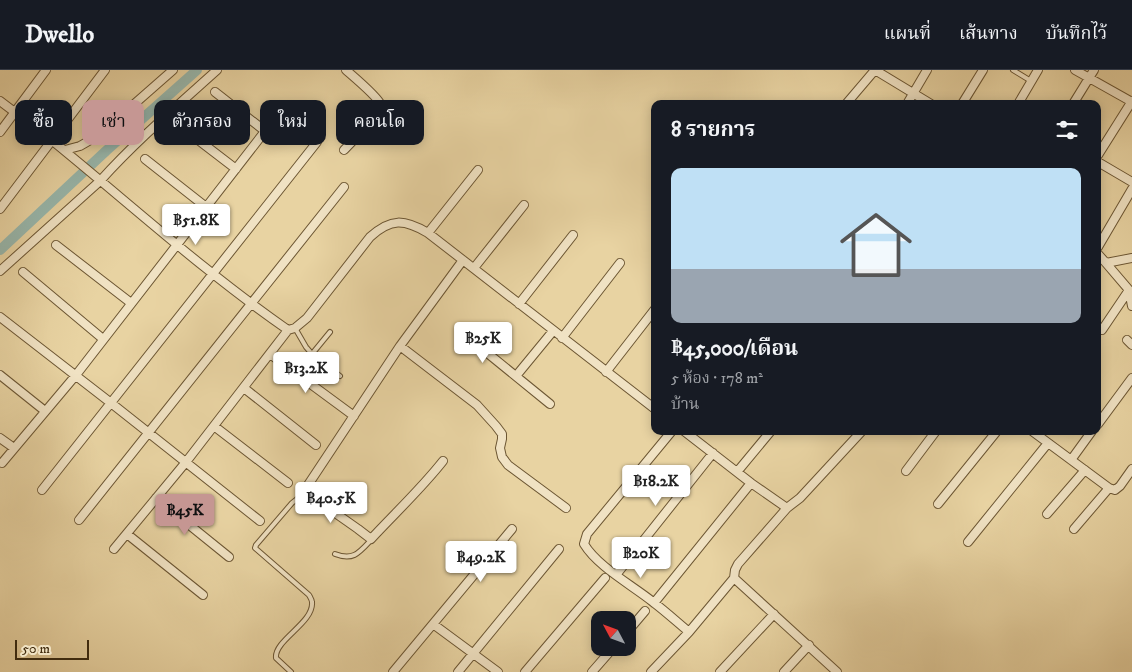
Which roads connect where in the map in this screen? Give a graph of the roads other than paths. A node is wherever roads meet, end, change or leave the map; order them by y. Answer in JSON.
{"nodes":[{"id":1,"x":46,"y":70,"type":"edge"},
{"id":2,"x":105,"y":70,"type":"edge"},
{"id":3,"x":173,"y":70,"type":"edge"},
{"id":4,"x":217,"y":70,"type":"edge"},
{"id":5,"x":346,"y":70,"type":"edge"},
{"id":6,"x":875,"y":70,"type":"edge"},
{"id":7,"x":927,"y":70,"type":"edge"},
{"id":8,"x":982,"y":70,"type":"edge"},
{"id":9,"x":1013,"y":70,"type":"edge"},
{"id":10,"x":1038,"y":70,"type":"edge"},
{"id":11,"x":1075,"y":70,"type":"edge"},
{"id":12,"x":1094,"y":70,"type":"edge"},
{"id":13,"x":1089,"y":78,"type":"junction"},
{"id":14,"x":1032,"y":81,"type":"junction"},
{"id":15,"x":215,"y":92,"type":"dead end"},
{"id":16,"x":913,"y":93,"type":"junction"},
{"id":17,"x":849,"y":100,"type":"edge"},
{"id":18,"x":909,"y":100,"type":"edge"},
{"id":19,"x":924,"y":100,"type":"edge"},
{"id":20,"x":964,"y":100,"type":"edge"},
{"id":21,"x":1020,"y":100,"type":"edge"},
{"id":22,"x":1075,"y":100,"type":"edge"},
{"id":23,"x":0,"y":101,"type":"edge"},
{"id":24,"x":1132,"y":102,"type":"edge"},
{"id":25,"x":14,"y":112,"type":"junction"},
{"id":26,"x":72,"y":114,"type":"edge"},
{"id":27,"x":260,"y":127,"type":"edge"},
{"id":28,"x":0,"y":132,"type":"edge"},
{"id":29,"x":260,"y":138,"type":"edge"},
{"id":30,"x":49,"y":145,"type":"edge"},
{"id":31,"x":58,"y":145,"type":"edge"},
{"id":32,"x":205,"y":145,"type":"edge"},
{"id":33,"x":315,"y":145,"type":"edge"},
{"id":34,"x":65,"y":150,"type":"junction"},
{"id":35,"x":344,"y":150,"type":"dead end"},
{"id":36,"x":1101,"y":150,"type":"edge"},
{"id":37,"x":145,"y":159,"type":"dead end"},
{"id":38,"x":1101,"y":164,"type":"edge"},
{"id":39,"x":236,"y":169,"type":"junction"},
{"id":40,"x":478,"y":170,"type":"dead end"},
{"id":41,"x":100,"y":181,"type":"junction"},
{"id":42,"x":1132,"y":182,"type":"edge"},
{"id":43,"x":344,"y":187,"type":"dead end"},
{"id":44,"x":1132,"y":189,"type":"edge"},
{"id":45,"x":524,"y":205,"type":"dead end"},
{"id":46,"x":206,"y":207,"type":"junction"},
{"id":47,"x":0,"y":209,"type":"edge"},
{"id":48,"x":428,"y":233,"type":"junction"},
{"id":49,"x":573,"y":234,"type":"dead end"},
{"id":50,"x":1101,"y":242,"type":"edge"},
{"id":51,"x":177,"y":244,"type":"junction"},
{"id":52,"x":56,"y":245,"type":"dead end"},
{"id":53,"x":1101,"y":257,"type":"edge"},
{"id":54,"x":1132,"y":258,"type":"edge"},
{"id":55,"x":463,"y":260,"type":"junction"},
{"id":56,"x":620,"y":263,"type":"dead end"},
{"id":57,"x":1106,"y":263,"type":"junction"},
{"id":58,"x":474,"y":268,"type":"junction"},
{"id":59,"x":0,"y":271,"type":"edge"},
{"id":60,"x":22,"y":272,"type":"dead end"},
{"id":61,"x":213,"y":274,"type":"junction"},
{"id":62,"x":1129,"y":290,"type":"junction"},
{"id":63,"x":131,"y":303,"type":"junction"},
{"id":64,"x":251,"y":304,"type":"junction"},
{"id":65,"x":519,"y":304,"type":"junction"},
{"id":66,"x":1132,"y":306,"type":"edge"},
{"id":67,"x":651,"y":314,"type":"edge"},
{"id":68,"x":0,"y":317,"type":"edge"},
{"id":69,"x":291,"y":329,"type":"junction"},
{"id":70,"x":1102,"y":330,"type":"dead end"},
{"id":71,"x":553,"y":331,"type":"junction"},
{"id":72,"x":330,"y":332,"type":"dead end"},
{"id":73,"x":464,"y":334,"type":"dead end"},
{"id":74,"x":562,"y":338,"type":"junction"},
{"id":75,"x":102,"y":339,"type":"junction"},
{"id":76,"x":400,"y":346,"type":"junction"},
{"id":77,"x":270,"y":354,"type":"junction"},
{"id":78,"x":312,"y":354,"type":"junction"},
{"id":79,"x":606,"y":372,"type":"junction"},
{"id":80,"x":0,"y":375,"type":"edge"},
{"id":81,"x":76,"y":375,"type":"junction"},
{"id":82,"x":340,"y":376,"type":"dead end"},
{"id":83,"x":516,"y":376,"type":"junction"},
{"id":84,"x":1132,"y":378,"type":"edge"},
{"id":85,"x":244,"y":388,"type":"junction"},
{"id":86,"x":111,"y":403,"type":"junction"},
{"id":87,"x":550,"y":404,"type":"dead end"},
{"id":88,"x":651,"y":404,"type":"edge"},
{"id":89,"x":44,"y":411,"type":"junction"},
{"id":90,"x":354,"y":416,"type":"junction"},
{"id":91,"x":1101,"y":420,"type":"edge"},
{"id":92,"x":214,"y":426,"type":"junction"},
{"id":93,"x":148,"y":432,"type":"junction"},
{"id":94,"x":669,"y":435,"type":"edge"},
{"id":95,"x":689,"y":435,"type":"edge"},
{"id":96,"x":697,"y":435,"type":"edge"},
{"id":97,"x":768,"y":435,"type":"edge"},
{"id":98,"x":858,"y":435,"type":"edge"},
{"id":99,"x":933,"y":435,"type":"edge"},
{"id":100,"x":994,"y":435,"type":"edge"},
{"id":101,"x":1037,"y":435,"type":"edge"},
{"id":102,"x":1089,"y":435,"type":"edge"},
{"id":103,"x":0,"y":438,"type":"edge"},
{"id":104,"x":694,"y":439,"type":"junction"},
{"id":105,"x":1048,"y":443,"type":"junction"},
{"id":106,"x":316,"y":445,"type":"dead end"},
{"id":107,"x":14,"y":448,"type":"junction"},
{"id":108,"x":713,"y":454,"type":"junction"},
{"id":109,"x":1070,"y":460,"type":"junction"},
{"id":110,"x":443,"y":461,"type":"dead end"},
{"id":111,"x":186,"y":462,"type":"junction"},
{"id":112,"x":2,"y":463,"type":"dead end"},
{"id":113,"x":1132,"y":468,"type":"edge"},
{"id":114,"x":1085,"y":470,"type":"junction"},
{"id":115,"x":906,"y":471,"type":"dead end"},
{"id":116,"x":738,"y":472,"type":"junction"},
{"id":117,"x":288,"y":483,"type":"dead end"},
{"id":118,"x":751,"y":483,"type":"junction"},
{"id":119,"x":1112,"y":489,"type":"junction"},
{"id":120,"x":42,"y":490,"type":"dead end"},
{"id":121,"x":304,"y":491,"type":"junction"},
{"id":122,"x":156,"y":498,"type":"junction"},
{"id":123,"x":938,"y":504,"type":"dead end"},
{"id":124,"x":566,"y":508,"type":"dead end"},
{"id":125,"x":787,"y":508,"type":"junction"},
{"id":126,"x":1047,"y":514,"type":"dead end"},
{"id":127,"x":79,"y":520,"type":"dead end"},
{"id":128,"x":260,"y":522,"type":"dead end"},
{"id":129,"x":512,"y":529,"type":"dead end"},
{"id":130,"x":1074,"y":529,"type":"dead end"},
{"id":131,"x":127,"y":534,"type":"junction"},
{"id":132,"x":371,"y":539,"type":"junction"},
{"id":133,"x":968,"y":542,"type":"dead end"},
{"id":134,"x":114,"y":549,"type":"dead end"},
{"id":135,"x":558,"y":549,"type":"dead end"},
{"id":136,"x":335,"y":554,"type":"dead end"},
{"id":137,"x":228,"y":557,"type":"dead end"},
{"id":138,"x":616,"y":575,"type":"junction"},
{"id":139,"x":605,"y":578,"type":"dead end"},
{"id":140,"x":734,"y":578,"type":"junction"},
{"id":141,"x":203,"y":596,"type":"dead end"},
{"id":142,"x":654,"y":603,"type":"junction"},
{"id":143,"x":645,"y":611,"type":"dead end"},
{"id":144,"x":774,"y":614,"type":"junction"},
{"id":145,"x":636,"y":622,"type":"edge"},
{"id":146,"x":433,"y":624,"type":"junction"},
{"id":147,"x":689,"y":632,"type":"junction"},
{"id":148,"x":809,"y":645,"type":"junction"},
{"id":149,"x":474,"y":653,"type":"junction"},
{"id":150,"x":606,"y":656,"type":"edge"},
{"id":151,"x":291,"y":672,"type":"edge"},
{"id":152,"x":392,"y":672,"type":"edge"},
{"id":153,"x":458,"y":672,"type":"edge"},
{"id":154,"x":498,"y":672,"type":"edge"},
{"id":155,"x":525,"y":672,"type":"edge"},
{"id":156,"x":592,"y":672,"type":"edge"},
{"id":157,"x":651,"y":672,"type":"edge"},
{"id":158,"x":720,"y":672,"type":"edge"},
{"id":159,"x":784,"y":672,"type":"edge"},
{"id":160,"x":837,"y":672,"type":"edge"}],
"edges":[{"from":1,"to":25,"type":"street"},
{"from":2,"to":26,"type":"street"},
{"from":3,"to":34,"type":"street"},
{"from":4,"to":41,"type":"street"},
{"from":5,"to":35,"type":"street"},
{"from":6,"to":16,"type":"street"},
{"from":6,"to":17,"type":"street"},
{"from":7,"to":16,"type":"street"},
{"from":8,"to":20,"type":"street"},
{"from":9,"to":14,"type":"lane"},
{"from":10,"to":14,"type":"street"},
{"from":11,"to":13,"type":"street"},
{"from":12,"to":13,"type":"street"},
{"from":13,"to":22,"type":"street"},
{"from":13,"to":24,"type":"street"},
{"from":14,"to":21,"type":"street"},
{"from":15,"to":27,"type":"street"},
{"from":16,"to":18,"type":"street"},
{"from":16,"to":19,"type":"street"},
{"from":23,"to":25,"type":"street"},
{"from":24,"to":36,"type":"street"},
{"from":25,"to":28,"type":"street"},
{"from":29,"to":39,"type":"street"},
{"from":30,"to":47,"type":"street"},
{"from":31,"to":34,"type":"street"},
{"from":32,"to":39,"type":"street"},
{"from":33,"to":61,"type":"street"},
{"from":34,"to":41,"type":"street"},
{"from":37,"to":46,"type":"street"},
{"from":38,"to":42,"type":"street"},
{"from":39,"to":46,"type":"street"},
{"from":40,"to":48,"type":"street"},
{"from":41,"to":51,"type":"street"},
{"from":41,"to":59,"type":"street"},
{"from":43,"to":64,"type":"street"},
{"from":44,"to":50,"type":"street"},
{"from":45,"to":58,"type":"street"},
{"from":46,"to":51,"type":"street"},
{"from":48,"to":55,"type":"street"},
{"from":48,"to":69,"type":"street"},
{"from":49,"to":65,"type":"street"},
{"from":51,"to":61,"type":"street"},
{"from":51,"to":63,"type":"street"},
{"from":52,"to":63,"type":"street"},
{"from":53,"to":57,"type":"street"},
{"from":54,"to":57,"type":"street"},
{"from":55,"to":58,"type":"street"},
{"from":55,"to":76,"type":"street"},
{"from":56,"to":74,"type":"street"},
{"from":57,"to":62,"type":"street"},
{"from":58,"to":65,"type":"street"},
{"from":60,"to":75,"type":"street"},
{"from":61,"to":64,"type":"street"},
{"from":61,"to":86,"type":"street"},
{"from":62,"to":66,"type":"street"},
{"from":62,"to":70,"type":"street"},
{"from":63,"to":75,"type":"street"},
{"from":64,"to":69,"type":"street"},
{"from":64,"to":93,"type":"street"},
{"from":65,"to":71,"type":"street"},
{"from":67,"to":79,"type":"street"},
{"from":68,"to":81,"type":"street"},
{"from":69,"to":77,"type":"street"},
{"from":69,"to":78,"type":"lane"},
{"from":71,"to":74,"type":"street"},
{"from":71,"to":83,"type":"street"},
{"from":72,"to":78,"type":"lane"},
{"from":73,"to":83,"type":"street"},
{"from":74,"to":79,"type":"street"},
{"from":75,"to":81,"type":"street"},
{"from":76,"to":90,"type":"street"},
{"from":76,"to":124,"type":"street"},
{"from":77,"to":85,"type":"street"},
{"from":77,"to":90,"type":"street"},
{"from":78,"to":82,"type":"lane"},
{"from":79,"to":88,"type":"street"},
{"from":80,"to":89,"type":"street"},
{"from":81,"to":86,"type":"street"},
{"from":81,"to":89,"type":"street"},
{"from":83,"to":87,"type":"street"},
{"from":84,"to":91,"type":"street"},
{"from":85,"to":92,"type":"street"},
{"from":85,"to":106,"type":"street"},
{"from":86,"to":93,"type":"street"},
{"from":86,"to":120,"type":"street"},
{"from":89,"to":107,"type":"street"},
{"from":90,"to":121,"type":"street"},
{"from":92,"to":111,"type":"street"},
{"from":92,"to":117,"type":"street"},
{"from":93,"to":111,"type":"street"},
{"from":93,"to":127,"type":"street"},
{"from":94,"to":138,"type":"street"},
{"from":95,"to":104,"type":"street"},
{"from":96,"to":104,"type":"street"},
{"from":97,"to":116,"type":"street"},
{"from":98,"to":125,"type":"street"},
{"from":99,"to":115,"type":"street"},
{"from":100,"to":123,"type":"street"},
{"from":101,"to":105,"type":"street"},
{"from":102,"to":109,"type":"street"},
{"from":103,"to":107,"type":"street"},
{"from":104,"to":108,"type":"street"},
{"from":105,"to":109,"type":"street"},
{"from":105,"to":133,"type":"street"},
{"from":107,"to":112,"type":"street"},
{"from":108,"to":116,"type":"street"},
{"from":108,"to":138,"type":"street"},
{"from":109,"to":114,"type":"street"},
{"from":110,"to":132,"type":"street"},
{"from":111,"to":122,"type":"street"},
{"from":111,"to":128,"type":"street"},
{"from":113,"to":119,"type":"street"},
{"from":114,"to":119,"type":"street"},
{"from":114,"to":126,"type":"street"},
{"from":116,"to":118,"type":"street"},
{"from":118,"to":125,"type":"street"},
{"from":118,"to":142,"type":"street"},
{"from":119,"to":130,"type":"street"},
{"from":121,"to":132,"type":"street"},
{"from":121,"to":151,"type":"lane"},
{"from":122,"to":131,"type":"street"},
{"from":122,"to":137,"type":"street"},
{"from":125,"to":140,"type":"street"},
{"from":129,"to":146,"type":"street"},
{"from":131,"to":134,"type":"street"},
{"from":131,"to":141,"type":"street"},
{"from":132,"to":136,"type":"lane"},
{"from":135,"to":149,"type":"street"},
{"from":138,"to":142,"type":"street"},
{"from":139,"to":155,"type":"street"},
{"from":140,"to":144,"type":"street"},
{"from":140,"to":147,"type":"street"},
{"from":142,"to":147,"type":"street"},
{"from":143,"to":145,"type":"street"},
{"from":144,"to":148,"type":"street"},
{"from":144,"to":158,"type":"street"},
{"from":146,"to":149,"type":"street"},
{"from":146,"to":152,"type":"street"},
{"from":147,"to":157,"type":"street"},
{"from":148,"to":159,"type":"street"},
{"from":148,"to":160,"type":"street"},
{"from":149,"to":153,"type":"street"},
{"from":149,"to":154,"type":"street"},
{"from":150,"to":156,"type":"street"}]}
